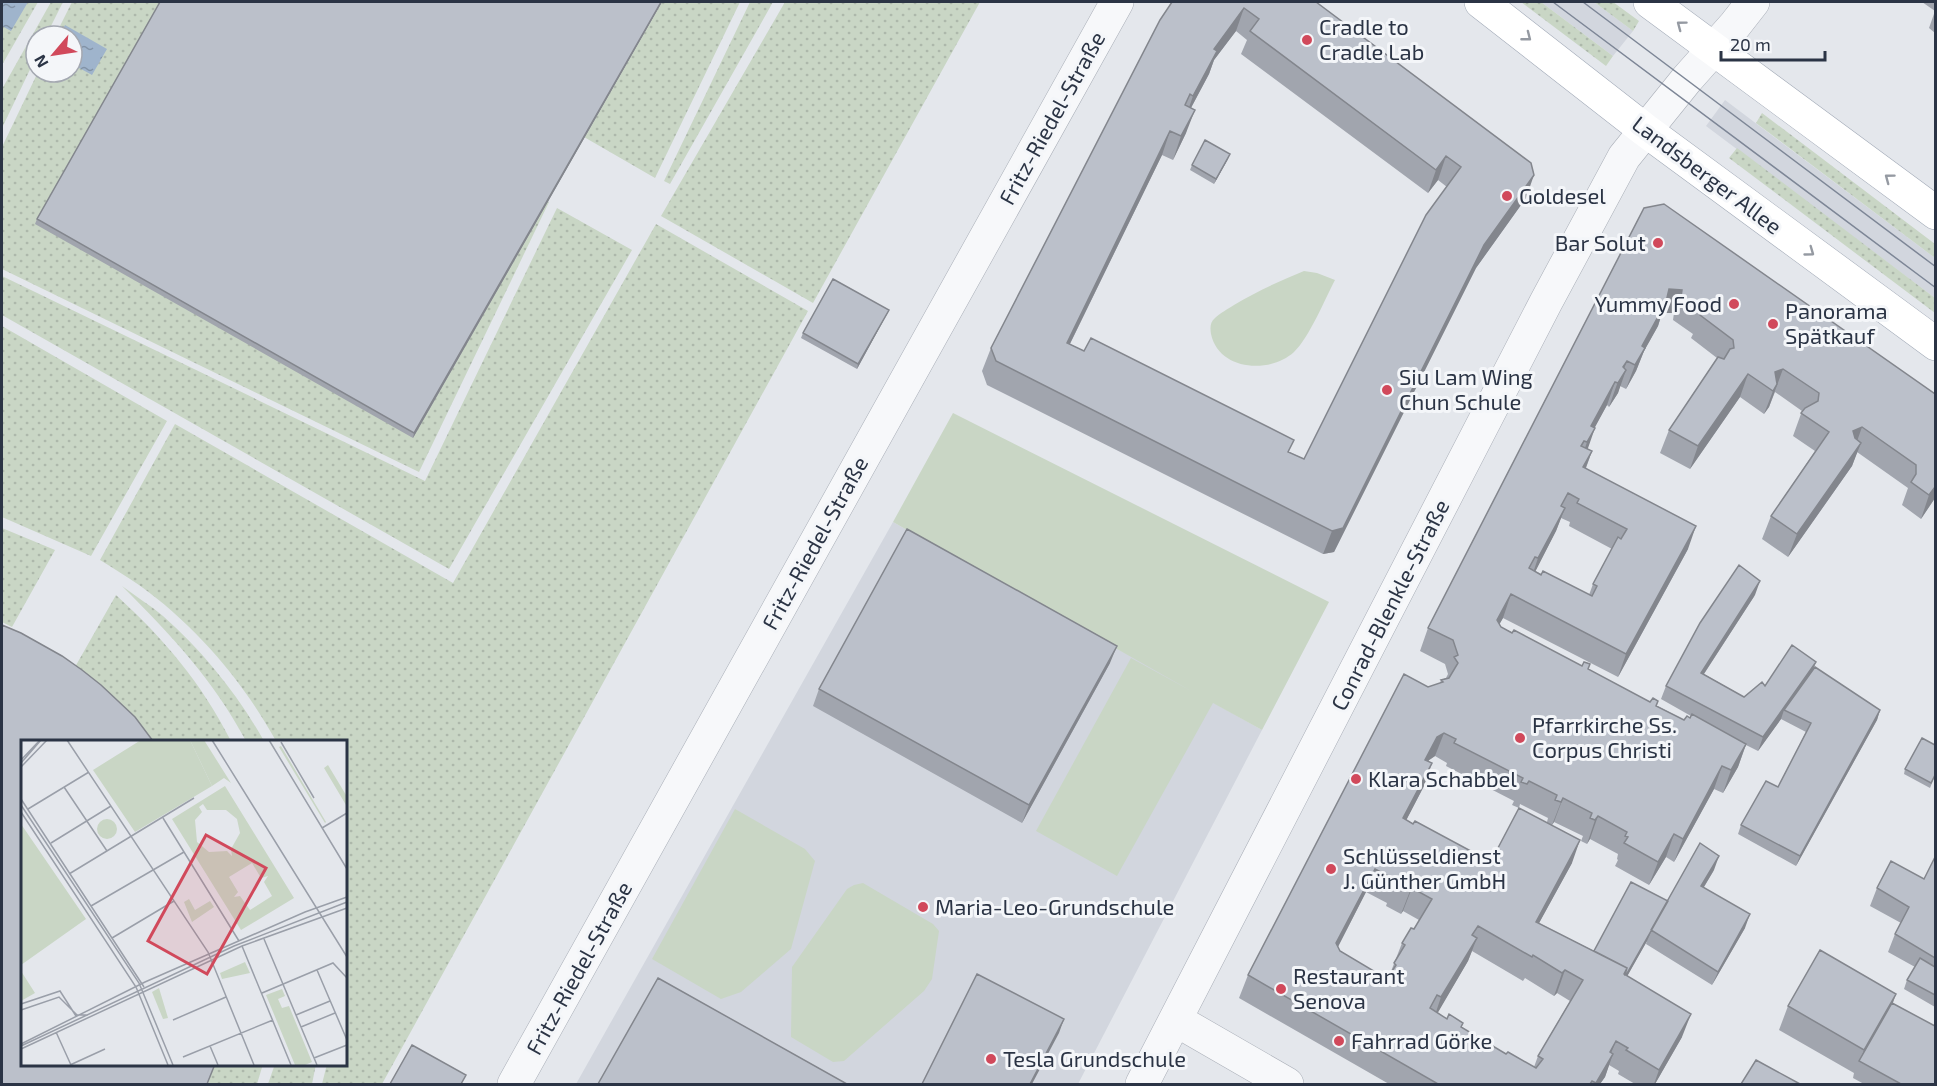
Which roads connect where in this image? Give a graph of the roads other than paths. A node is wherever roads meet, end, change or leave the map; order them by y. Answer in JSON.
{"nodes":[{"id":1,"x":1117,"y":2,"type":"edge"},
{"id":2,"x":1481,"y":2,"type":"edge"},
{"id":3,"x":1650,"y":2,"type":"edge"},
{"id":4,"x":1754,"y":2,"type":"edge"},
{"id":5,"x":1713,"y":48,"type":"junction"},
{"id":6,"x":1645,"y":130,"type":"junction"},
{"id":7,"x":1935,"y":213,"type":"edge"},
{"id":8,"x":1935,"y":344,"type":"edge"},
{"id":9,"x":1176,"y":1020,"type":"junction"},
{"id":10,"x":514,"y":1084,"type":"edge"},
{"id":11,"x":1142,"y":1084,"type":"edge"},
{"id":12,"x":1287,"y":1084,"type":"edge"}],
"edges":[{"from":1,"to":10,"type":"street","name":"Fritz-Riedel-Straße"},
{"from":2,"to":6,"type":"main road","name":"Landsberger Allee","one_way":true},
{"from":5,"to":3,"type":"main road","one_way":true},
{"from":4,"to":5,"type":"street","name":"Conrad-Blenkle-Straße"},
{"from":5,"to":6,"type":"street","name":"Conrad-Blenkle-Straße"},
{"from":7,"to":5,"type":"main road","one_way":true},
{"from":6,"to":8,"type":"main road","name":"Landsberger Allee","one_way":true},
{"from":6,"to":9,"type":"street","name":"Conrad-Blenkle-Straße"},
{"from":9,"to":11,"type":"street","name":"Conrad-Blenkle-Straße"},
{"from":9,"to":12,"type":"street"}]}
